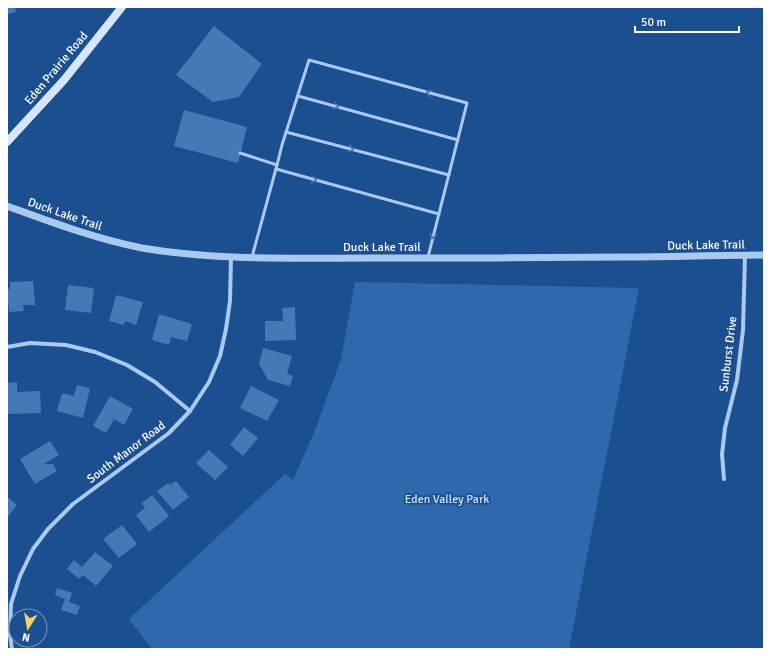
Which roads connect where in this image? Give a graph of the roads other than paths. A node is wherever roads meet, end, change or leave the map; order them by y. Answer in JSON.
{"nodes":[{"id":1,"x":122,"y":7,"type":"edge"},
{"id":2,"x":298,"y":96,"type":"junction"},
{"id":3,"x":286,"y":132,"type":"junction"},
{"id":4,"x":458,"y":140,"type":"junction"},
{"id":5,"x":7,"y":142,"type":"edge"},
{"id":6,"x":240,"y":153,"type":"dead end"},
{"id":7,"x":277,"y":165,"type":"junction"},
{"id":8,"x":276,"y":169,"type":"junction"},
{"id":9,"x":449,"y":175,"type":"junction"},
{"id":10,"x":7,"y":206,"type":"edge"},
{"id":11,"x":439,"y":214,"type":"junction"},
{"id":12,"x":745,"y":255,"type":"junction"},
{"id":13,"x":764,"y":255,"type":"edge"},
{"id":14,"x":231,"y":257,"type":"junction"},
{"id":15,"x":252,"y":257,"type":"junction"},
{"id":16,"x":428,"y":258,"type":"junction"},
{"id":17,"x":7,"y":347,"type":"edge"},
{"id":18,"x":190,"y":411,"type":"junction"},
{"id":19,"x":724,"y":479,"type":"dead end"},
{"id":20,"x":12,"y":649,"type":"edge"}],
"edges":[{"from":1,"to":5,"type":"main road","name":"Eden Prairie Road"},
{"from":2,"to":3,"type":"lane"},
{"from":2,"to":4,"type":"lane","one_way":true},
{"from":4,"to":2,"type":"lane","one_way":true},
{"from":3,"to":7,"type":"lane"},
{"from":3,"to":9,"type":"lane","one_way":true},
{"from":4,"to":9,"type":"lane"},
{"from":6,"to":7,"type":"lane"},
{"from":7,"to":8,"type":"lane"},
{"from":8,"to":11,"type":"lane","one_way":true},
{"from":8,"to":15,"type":"lane"},
{"from":9,"to":11,"type":"lane"},
{"from":10,"to":14,"type":"street","name":"Duck Lake Trail"},
{"from":11,"to":16,"type":"lane","one_way":true},
{"from":12,"to":13,"type":"street","name":"Duck Lake Trail"},
{"from":12,"to":16,"type":"street","name":"Duck Lake Trail"},
{"from":12,"to":19,"type":"street","name":"Sunburst Drive"},
{"from":14,"to":15,"type":"street","name":"Duck Lake Trail"},
{"from":14,"to":18,"type":"street","name":"South Manor Road"},
{"from":15,"to":16,"type":"street","name":"Duck Lake Trail"},
{"from":17,"to":18,"type":"street"},
{"from":18,"to":20,"type":"street","name":"South Manor Road"}]}
